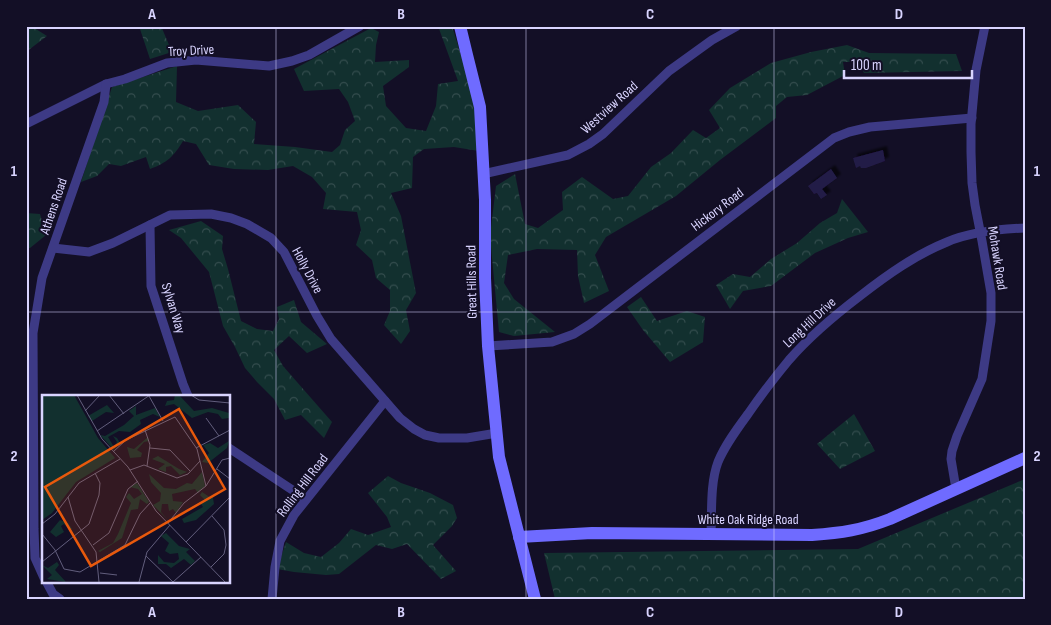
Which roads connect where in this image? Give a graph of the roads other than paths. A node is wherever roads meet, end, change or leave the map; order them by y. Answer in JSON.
{"nodes":[{"id":1,"x":360,"y":26,"type":"edge"},
{"id":2,"x":460,"y":26,"type":"edge"},
{"id":3,"x":737,"y":26,"type":"edge"},
{"id":4,"x":985,"y":26,"type":"edge"},
{"id":5,"x":106,"y":84,"type":"junction"},
{"id":6,"x":972,"y":118,"type":"junction"},
{"id":7,"x":26,"y":124,"type":"edge"},
{"id":8,"x":483,"y":174,"type":"junction"},
{"id":9,"x":150,"y":225,"type":"junction"},
{"id":10,"x":1025,"y":228,"type":"edge"},
{"id":11,"x":980,"y":233,"type":"junction"},
{"id":12,"x":53,"y":248,"type":"junction"},
{"id":13,"x":30,"y":340,"type":"edge"},
{"id":14,"x":488,"y":346,"type":"junction"},
{"id":15,"x":188,"y":395,"type":"edge"},
{"id":16,"x":386,"y":401,"type":"junction"},
{"id":17,"x":497,"y":433,"type":"junction"},
{"id":18,"x":230,"y":449,"type":"edge"},
{"id":19,"x":1025,"y":458,"type":"edge"},
{"id":20,"x":956,"y":489,"type":"junction"},
{"id":21,"x":306,"y":499,"type":"junction"},
{"id":22,"x":711,"y":534,"type":"junction"},
{"id":23,"x":519,"y":537,"type":"junction"},
{"id":24,"x":42,"y":574,"type":"edge"},
{"id":25,"x":47,"y":582,"type":"edge"},
{"id":26,"x":532,"y":598,"type":"edge"},
{"id":27,"x":60,"y":599,"type":"edge"},
{"id":28,"x":272,"y":599,"type":"edge"}],
"edges":[{"from":1,"to":5,"type":"street","name":"Troy Drive"},
{"from":2,"to":8,"type":"street","name":"Great Hills Road"},
{"from":3,"to":8,"type":"street","name":"Westview Road"},
{"from":4,"to":6,"type":"street","name":"Mohawk Road"},
{"from":5,"to":7,"type":"street","name":"Troy Drive"},
{"from":5,"to":12,"type":"street","name":"Athens Road"},
{"from":6,"to":11,"type":"street","name":"Mohawk Road"},
{"from":6,"to":14,"type":"street","name":"Hickory Road"},
{"from":8,"to":14,"type":"street","name":"Great Hills Road"},
{"from":9,"to":12,"type":"street","name":"Holly Drive"},
{"from":9,"to":15,"type":"street","name":"Sylvan Way"},
{"from":9,"to":16,"type":"street","name":"Holly Drive"},
{"from":10,"to":11,"type":"street","name":"Long Hill Drive"},
{"from":11,"to":20,"type":"street","name":"Mohawk Road"},
{"from":11,"to":22,"type":"street","name":"Long Hill Drive"},
{"from":12,"to":13,"type":"street","name":"Athens Road"},
{"from":13,"to":24,"type":"street","name":"Athens Road"},
{"from":14,"to":17,"type":"street","name":"Great Hills Road"},
{"from":16,"to":17,"type":"street","name":"Holly Drive"},
{"from":16,"to":21,"type":"street","name":"Rolling Hill Road"},
{"from":17,"to":23,"type":"street","name":"Great Hills Road"},
{"from":18,"to":21,"type":"street"},
{"from":19,"to":20,"type":"street","name":"White Oak Ridge Road"},
{"from":20,"to":22,"type":"street","name":"White Oak Ridge Road"},
{"from":21,"to":28,"type":"street","name":"Rolling Hill Road"},
{"from":22,"to":23,"type":"street","name":"White Oak Ridge Road"},
{"from":23,"to":26,"type":"street"},
{"from":25,"to":27,"type":"street"}]}
